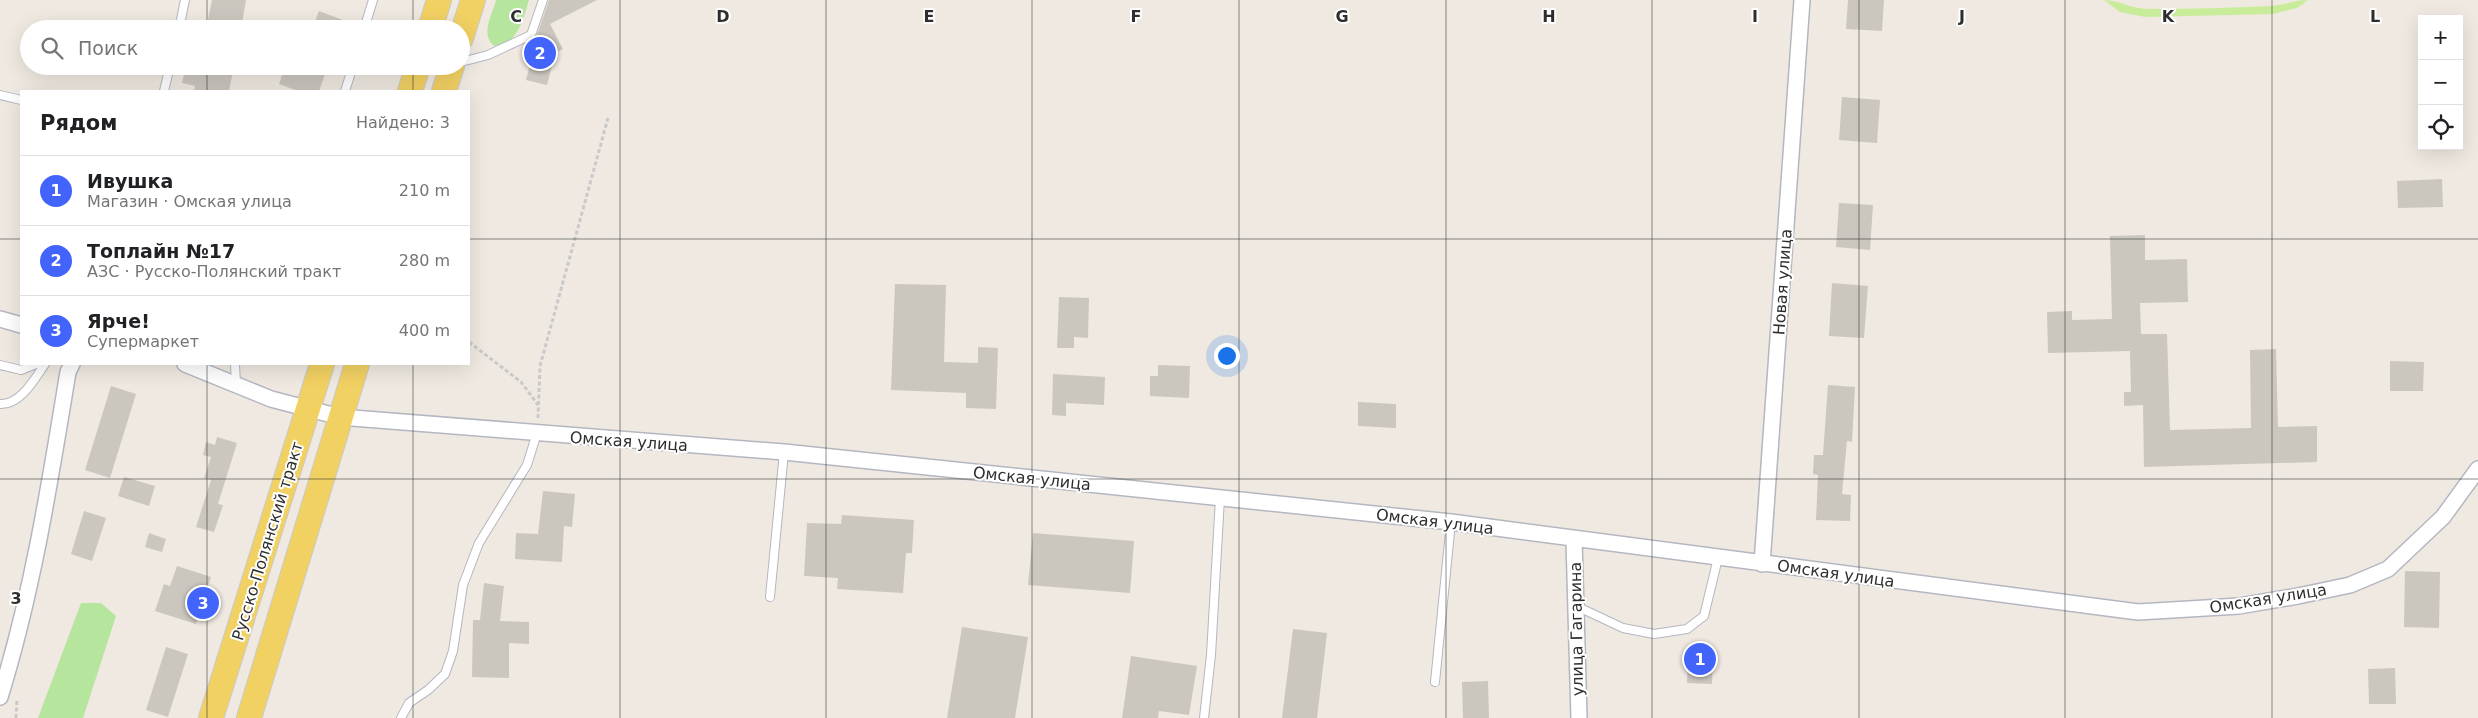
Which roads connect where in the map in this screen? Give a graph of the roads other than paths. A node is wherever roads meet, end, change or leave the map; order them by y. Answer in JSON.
{"nodes":[{"id":1,"x":185,"y":0,"type":"edge"},
{"id":2,"x":373,"y":0,"type":"edge"},
{"id":3,"x":439,"y":0,"type":"edge"},
{"id":4,"x":473,"y":0,"type":"edge"},
{"id":5,"x":543,"y":0,"type":"edge"},
{"id":6,"x":1802,"y":0,"type":"edge"},
{"id":7,"x":181,"y":20,"type":"edge"},
{"id":8,"x":367,"y":20,"type":"edge"},
{"id":9,"x":433,"y":20,"type":"edge"},
{"id":10,"x":467,"y":20,"type":"edge"},
{"id":11,"x":470,"y":60,"type":"edge"},
{"id":12,"x":168,"y":75,"type":"edge"},
{"id":13,"x":349,"y":75,"type":"edge"},
{"id":14,"x":415,"y":75,"type":"edge"},
{"id":15,"x":449,"y":75,"type":"edge"},
{"id":16,"x":164,"y":90,"type":"edge"},
{"id":17,"x":345,"y":90,"type":"edge"},
{"id":18,"x":410,"y":90,"type":"edge"},
{"id":19,"x":444,"y":90,"type":"edge"},
{"id":20,"x":0,"y":95,"type":"edge"},
{"id":21,"x":20,"y":100,"type":"edge"},
{"id":22,"x":0,"y":319,"type":"edge"},
{"id":23,"x":20,"y":324,"type":"edge"},
{"id":24,"x":0,"y":365,"type":"edge"},
{"id":25,"x":33,"y":365,"type":"edge"},
{"id":26,"x":44,"y":365,"type":"edge"},
{"id":27,"x":72,"y":365,"type":"edge"},
{"id":28,"x":187,"y":365,"type":"edge"},
{"id":29,"x":234,"y":365,"type":"edge"},
{"id":30,"x":322,"y":365,"type":"edge"},
{"id":31,"x":357,"y":365,"type":"edge"},
{"id":32,"x":236,"y":385,"type":"junction"},
{"id":33,"x":0,"y":404,"type":"edge"},
{"id":34,"x":307,"y":410,"type":"junction"},
{"id":35,"x":340,"y":417,"type":"junction"},
{"id":36,"x":537,"y":434,"type":"junction"},
{"id":37,"x":784,"y":452,"type":"junction"},
{"id":38,"x":2478,"y":469,"type":"edge"},
{"id":39,"x":1220,"y":498,"type":"junction"},
{"id":40,"x":1451,"y":522,"type":"junction"},
{"id":41,"x":1574,"y":540,"type":"junction"},
{"id":42,"x":1718,"y":558,"type":"junction"},
{"id":43,"x":1762,"y":564,"type":"junction"},
{"id":44,"x":770,"y":597,"type":"dead end"},
{"id":45,"x":1576,"y":606,"type":"junction"},
{"id":46,"x":1435,"y":682,"type":"dead end"},
{"id":47,"x":0,"y":697,"type":"edge"},
{"id":48,"x":211,"y":718,"type":"edge"},
{"id":49,"x":249,"y":718,"type":"edge"},
{"id":50,"x":401,"y":718,"type":"edge"},
{"id":51,"x":1204,"y":718,"type":"edge"},
{"id":52,"x":1579,"y":718,"type":"edge"}],
"edges":[{"from":1,"to":7,"type":"lane"},
{"from":2,"to":8,"type":"lane"},
{"from":3,"to":9,"type":"main road"},
{"from":4,"to":10,"type":"main road"},
{"from":5,"to":11,"type":"lane"},
{"from":6,"to":43,"type":"street","name":"Новая улица"},
{"from":12,"to":16,"type":"lane"},
{"from":13,"to":17,"type":"lane"},
{"from":14,"to":18,"type":"main road"},
{"from":15,"to":19,"type":"main road"},
{"from":20,"to":21,"type":"lane"},
{"from":22,"to":23,"type":"street"},
{"from":24,"to":25,"type":"lane"},
{"from":26,"to":33,"type":"lane"},
{"from":27,"to":47,"type":"street"},
{"from":28,"to":32,"type":"street","name":"Омская улица"},
{"from":29,"to":32,"type":"lane"},
{"from":30,"to":34,"type":"main road","name":"Русско-Полянский тракт"},
{"from":31,"to":35,"type":"main road"},
{"from":32,"to":34,"type":"street","name":"Омская улица"},
{"from":34,"to":35,"type":"street","name":"Омская улица"},
{"from":34,"to":48,"type":"main road","name":"Русско-Полянский тракт"},
{"from":35,"to":36,"type":"street","name":"Омская улица"},
{"from":35,"to":49,"type":"main road"},
{"from":36,"to":37,"type":"street","name":"Омская улица"},
{"from":36,"to":50,"type":"lane"},
{"from":37,"to":39,"type":"street","name":"Омская улица"},
{"from":37,"to":44,"type":"lane"},
{"from":38,"to":43,"type":"street","name":"Омская улица"},
{"from":39,"to":40,"type":"street","name":"Омская улица"},
{"from":39,"to":51,"type":"lane"},
{"from":40,"to":41,"type":"street","name":"Омская улица"},
{"from":40,"to":46,"type":"lane"},
{"from":41,"to":42,"type":"street","name":"Омская улица"},
{"from":41,"to":45,"type":"street","name":"улица Гагарина"},
{"from":42,"to":43,"type":"street","name":"Омская улица"},
{"from":42,"to":45,"type":"lane"},
{"from":45,"to":52,"type":"street","name":"улица Гагарина"}]}
